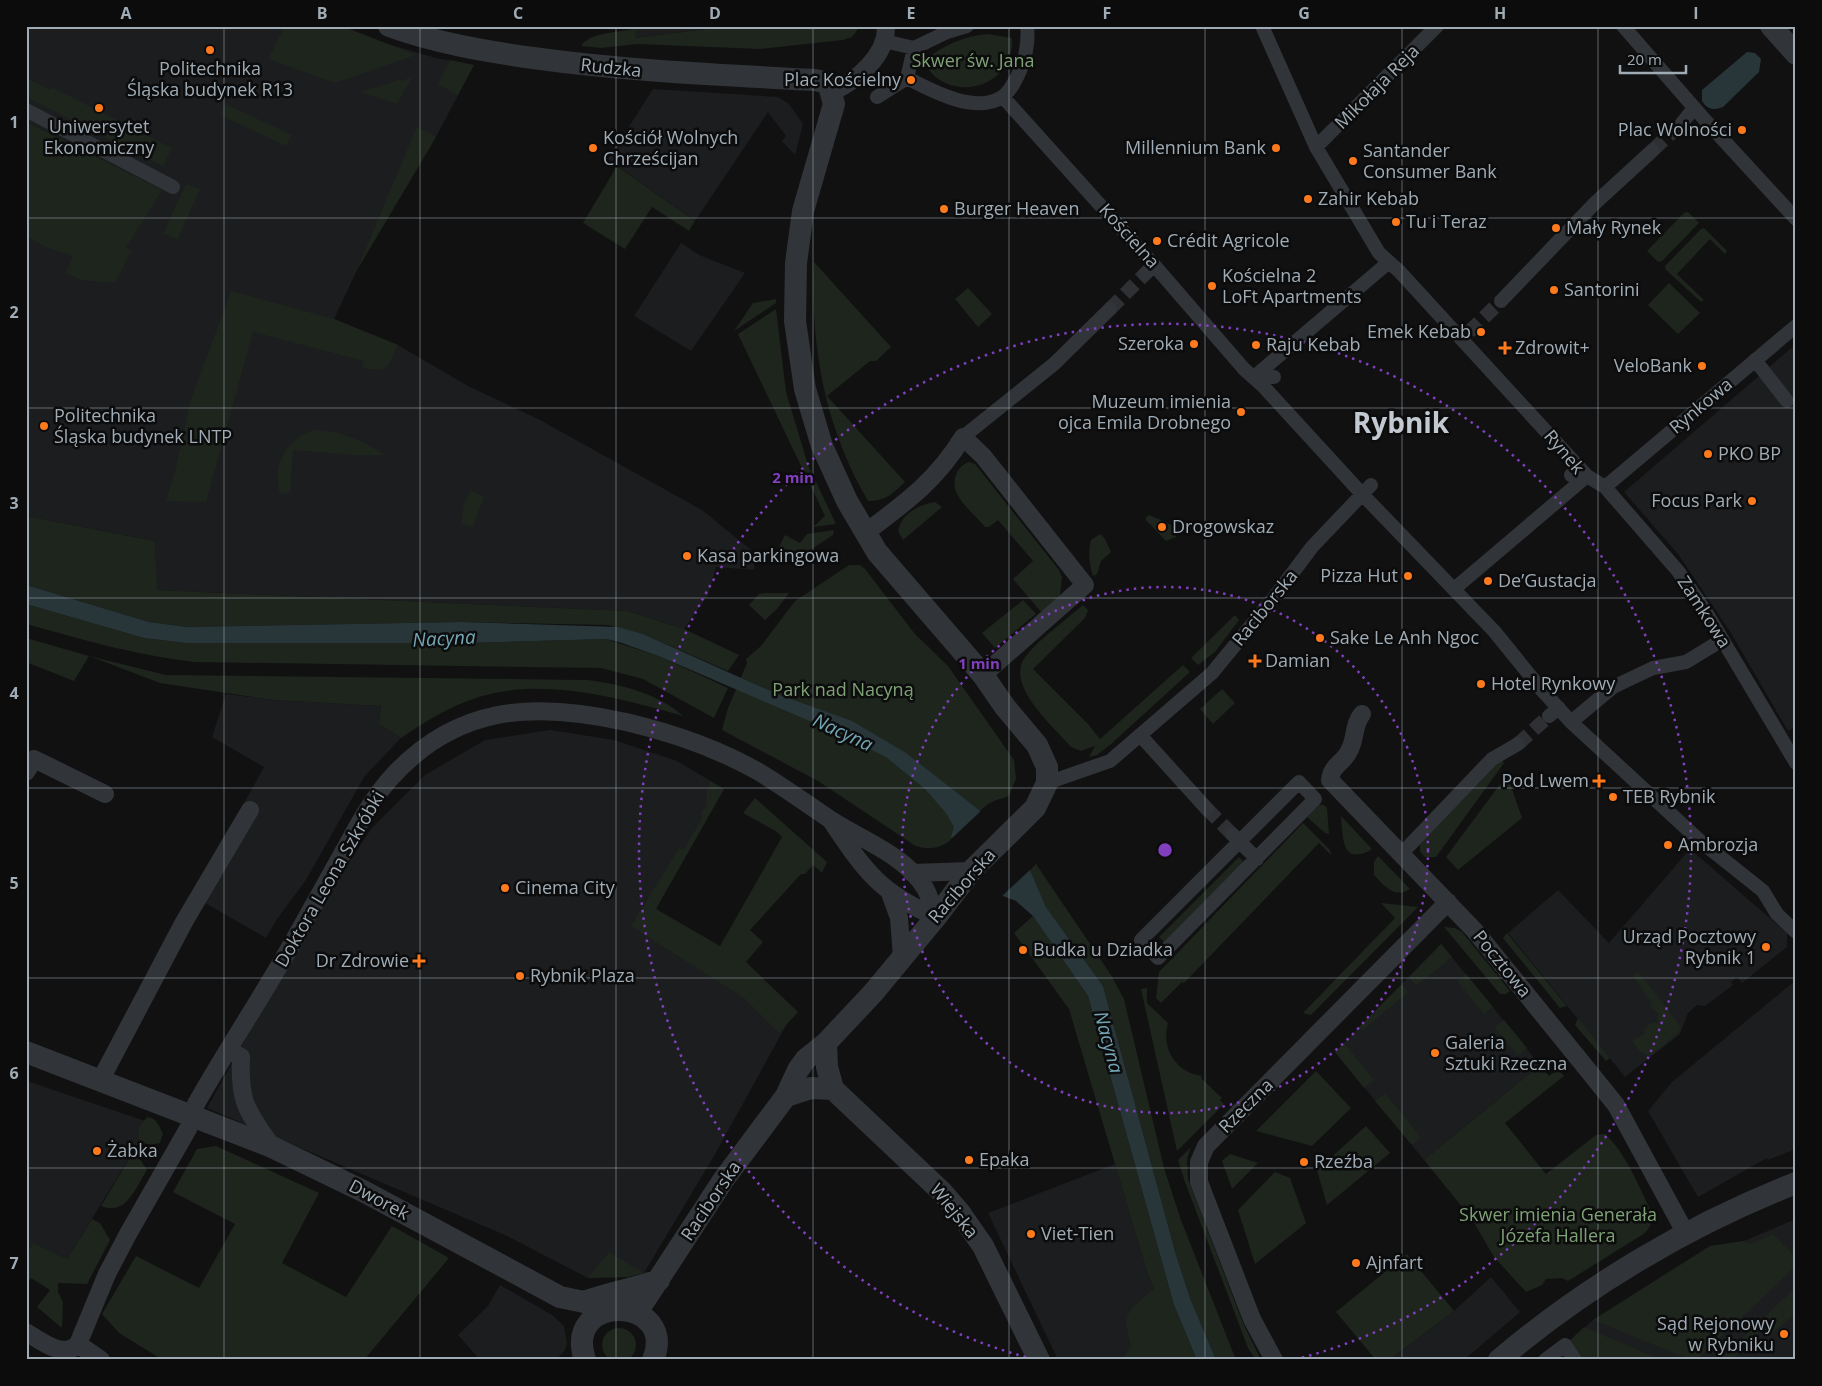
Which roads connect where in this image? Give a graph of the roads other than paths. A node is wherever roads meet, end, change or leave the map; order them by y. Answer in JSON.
{"nodes":[{"id":1,"x":389,"y":26,"type":"edge"},
{"id":2,"x":967,"y":26,"type":"edge"},
{"id":3,"x":1027,"y":26,"type":"edge"},
{"id":4,"x":1262,"y":26,"type":"edge"},
{"id":5,"x":1437,"y":26,"type":"edge"},
{"id":6,"x":1623,"y":26,"type":"edge"},
{"id":7,"x":1771,"y":26,"type":"edge"},
{"id":8,"x":885,"y":34,"type":"edge"},
{"id":9,"x":914,"y":48,"type":"junction"},
{"id":10,"x":1796,"y":54,"type":"edge"},
{"id":11,"x":906,"y":78,"type":"junction"},
{"id":12,"x":832,"y":92,"type":"junction"},
{"id":13,"x":877,"y":97,"type":"dead end"},
{"id":14,"x":1003,"y":97,"type":"junction"},
{"id":15,"x":1694,"y":108,"type":"junction"},
{"id":16,"x":26,"y":110,"type":"edge"},
{"id":17,"x":1682,"y":123,"type":"tunnel mouth"},
{"id":18,"x":1316,"y":147,"type":"junction"},
{"id":19,"x":1653,"y":150,"type":"tunnel mouth"},
{"id":20,"x":173,"y":187,"type":"dead end"},
{"id":21,"x":1796,"y":219,"type":"edge"},
{"id":22,"x":1386,"y":263,"type":"junction"},
{"id":23,"x":1501,"y":301,"type":"tunnel mouth"},
{"id":24,"x":1110,"y":309,"type":"tunnel mouth"},
{"id":25,"x":1796,"y":326,"type":"edge"},
{"id":26,"x":1755,"y":360,"type":"junction"},
{"id":27,"x":1254,"y":377,"type":"junction"},
{"id":28,"x":1274,"y":377,"type":"dead end"},
{"id":29,"x":1787,"y":401,"type":"dead end"},
{"id":30,"x":963,"y":437,"type":"junction"},
{"id":31,"x":1571,"y":475,"type":"dead end"},
{"id":32,"x":1590,"y":477,"type":"junction"},
{"id":33,"x":1606,"y":487,"type":"junction"},
{"id":34,"x":1367,"y":489,"type":"junction"},
{"id":35,"x":865,"y":533,"type":"junction"},
{"id":36,"x":1454,"y":584,"type":"junction"},
{"id":37,"x":1722,"y":640,"type":"junction"},
{"id":38,"x":983,"y":675,"type":"junction"},
{"id":39,"x":1362,"y":714,"type":"dead end"},
{"id":40,"x":1571,"y":722,"type":"junction"},
{"id":41,"x":1140,"y":735,"type":"junction"},
{"id":42,"x":1518,"y":744,"type":"tunnel mouth"},
{"id":43,"x":1796,"y":763,"type":"edge"},
{"id":44,"x":26,"y":772,"type":"edge"},
{"id":45,"x":1047,"y":783,"type":"junction"},
{"id":46,"x":105,"y":794,"type":"dead end"},
{"id":47,"x":1207,"y":809,"type":"tunnel mouth"},
{"id":48,"x":250,"y":810,"type":"dead end"},
{"id":49,"x":830,"y":819,"type":"junction"},
{"id":50,"x":1236,"y":838,"type":"junction"},
{"id":51,"x":1408,"y":847,"type":"dead end"},
{"id":52,"x":1257,"y":859,"type":"junction"},
{"id":53,"x":971,"y":871,"type":"junction"},
{"id":54,"x":912,"y":873,"type":"junction"},
{"id":55,"x":890,"y":893,"type":"junction"},
{"id":56,"x":1448,"y":902,"type":"junction"},
{"id":57,"x":936,"y":917,"type":"junction"},
{"id":58,"x":1796,"y":932,"type":"edge"},
{"id":59,"x":902,"y":957,"type":"junction"},
{"id":60,"x":826,"y":1044,"type":"junction"},
{"id":61,"x":26,"y":1052,"type":"edge"},
{"id":62,"x":235,"y":1054,"type":"junction"},
{"id":63,"x":100,"y":1081,"type":"junction"},
{"id":64,"x":833,"y":1089,"type":"junction"},
{"id":65,"x":786,"y":1096,"type":"junction"},
{"id":66,"x":192,"y":1115,"type":"junction"},
{"id":67,"x":272,"y":1147,"type":"junction"},
{"id":68,"x":1796,"y":1183,"type":"edge"},
{"id":69,"x":1686,"y":1234,"type":"junction"},
{"id":70,"x":659,"y":1280,"type":"junction"},
{"id":71,"x":560,"y":1298,"type":"junction"},
{"id":72,"x":584,"y":1302,"type":"junction"},
{"id":73,"x":607,"y":1310,"type":"junction"},
{"id":74,"x":634,"y":1311,"type":"junction"},
{"id":75,"x":26,"y":1332,"type":"edge"},
{"id":76,"x":78,"y":1344,"type":"junction"},
{"id":77,"x":582,"y":1351,"type":"edge"},
{"id":78,"x":101,"y":1360,"type":"edge"},
{"id":79,"x":653,"y":1360,"type":"edge"},
{"id":80,"x":1038,"y":1360,"type":"edge"},
{"id":81,"x":1274,"y":1360,"type":"edge"},
{"id":82,"x":1499,"y":1360,"type":"edge"},
{"id":83,"x":1545,"y":1360,"type":"edge"},
{"id":84,"x":1575,"y":1360,"type":"edge"}],
"edges":[{"from":1,"to":12,"type":"street","name":"Rudzka"},
{"from":2,"to":9,"type":"street"},
{"from":3,"to":14,"type":"street"},
{"from":4,"to":18,"type":"street","name":"Rynek"},
{"from":5,"to":18,"type":"street","name":"Mikołaja Reja"},
{"from":6,"to":15,"type":"street"},
{"from":7,"to":10,"type":"street"},
{"from":8,"to":9,"type":"street"},
{"from":8,"to":12,"type":"street"},
{"from":9,"to":11,"type":"street"},
{"from":11,"to":13,"type":"street"},
{"from":11,"to":14,"type":"street"},
{"from":12,"to":35,"type":"street"},
{"from":14,"to":27,"type":"street","name":"Kościelna"},
{"from":15,"to":17,"type":"street"},
{"from":15,"to":21,"type":"street"},
{"from":16,"to":20,"type":"street"},
{"from":18,"to":22,"type":"street","name":"Rynek"},
{"from":19,"to":23,"type":"street"},
{"from":22,"to":27,"type":"street"},
{"from":22,"to":32,"type":"street","name":"Rynek"},
{"from":24,"to":30,"type":"street"},
{"from":25,"to":26,"type":"street","name":"Rynkowa"},
{"from":26,"to":29,"type":"street"},
{"from":26,"to":33,"type":"street","name":"Rynkowa"},
{"from":27,"to":28,"type":"street"},
{"from":27,"to":34,"type":"street"},
{"from":30,"to":35,"type":"street"},
{"from":30,"to":38,"type":"street"},
{"from":31,"to":32,"type":"street"},
{"from":32,"to":33,"type":"street","name":"Zamkowa"},
{"from":32,"to":36,"type":"street","name":"Rynek"},
{"from":33,"to":37,"type":"street","name":"Zamkowa"},
{"from":34,"to":36,"type":"street"},
{"from":34,"to":41,"type":"street","name":"Raciborska"},
{"from":35,"to":38,"type":"street"},
{"from":36,"to":40,"type":"street"},
{"from":37,"to":40,"type":"street"},
{"from":37,"to":43,"type":"street","name":"Zamkowa"},
{"from":38,"to":45,"type":"street"},
{"from":39,"to":56,"type":"street","name":"Pocztowa"},
{"from":40,"to":58,"type":"street"},
{"from":41,"to":45,"type":"street","name":"Raciborska"},
{"from":41,"to":47,"type":"street"},
{"from":42,"to":51,"type":"street"},
{"from":44,"to":46,"type":"street"},
{"from":45,"to":53,"type":"street","name":"Raciborska"},
{"from":48,"to":63,"type":"street"},
{"from":49,"to":54,"type":"street","name":"Doktora Leona Szkróbki"},
{"from":49,"to":55,"type":"street","name":"Doktora Leona Szkróbki"},
{"from":49,"to":62,"type":"street","name":"Doktora Leona Szkróbki"},
{"from":50,"to":52,"type":"street"},
{"from":50,"to":52,"type":"street"},
{"from":50,"to":52,"type":"street"},
{"from":53,"to":54,"type":"street"},
{"from":53,"to":57,"type":"street","name":"Raciborska"},
{"from":54,"to":57,"type":"street","name":"Doktora Leona Szkróbki"},
{"from":55,"to":57,"type":"street","name":"Doktora Leona Szkróbki"},
{"from":55,"to":59,"type":"street","name":"Doktora Leona Szkróbki"},
{"from":56,"to":69,"type":"street","name":"Pocztowa"},
{"from":56,"to":81,"type":"street","name":"Rzeczna"},
{"from":57,"to":59,"type":"street","name":"Raciborska"},
{"from":59,"to":60,"type":"street","name":"Raciborska"},
{"from":60,"to":64,"type":"street"},
{"from":60,"to":65,"type":"street","name":"Raciborska"},
{"from":61,"to":63,"type":"street","name":"Dworek"},
{"from":62,"to":66,"type":"street","name":"Doktora Leona Szkróbki"},
{"from":62,"to":67,"type":"street"},
{"from":63,"to":66,"type":"street","name":"Dworek"},
{"from":64,"to":65,"type":"street"},
{"from":64,"to":80,"type":"street","name":"Wiejska"},
{"from":65,"to":70,"type":"street","name":"Raciborska"},
{"from":66,"to":67,"type":"street","name":"Dworek"},
{"from":66,"to":76,"type":"street"},
{"from":67,"to":71,"type":"street","name":"Dworek"},
{"from":68,"to":69,"type":"street"},
{"from":69,"to":82,"type":"street"},
{"from":70,"to":72,"type":"street"},
{"from":70,"to":74,"type":"street","name":"Raciborska"},
{"from":71,"to":72,"type":"street","name":"Dworek"},
{"from":71,"to":77,"type":"street","name":"Dworek"},
{"from":72,"to":73,"type":"street","name":"Dworek"},
{"from":73,"to":74,"type":"street","name":"Dworek"},
{"from":73,"to":77,"type":"street"},
{"from":74,"to":79,"type":"street"},
{"from":75,"to":76,"type":"street"},
{"from":76,"to":78,"type":"street"},
{"from":83,"to":84,"type":"street"}]}
